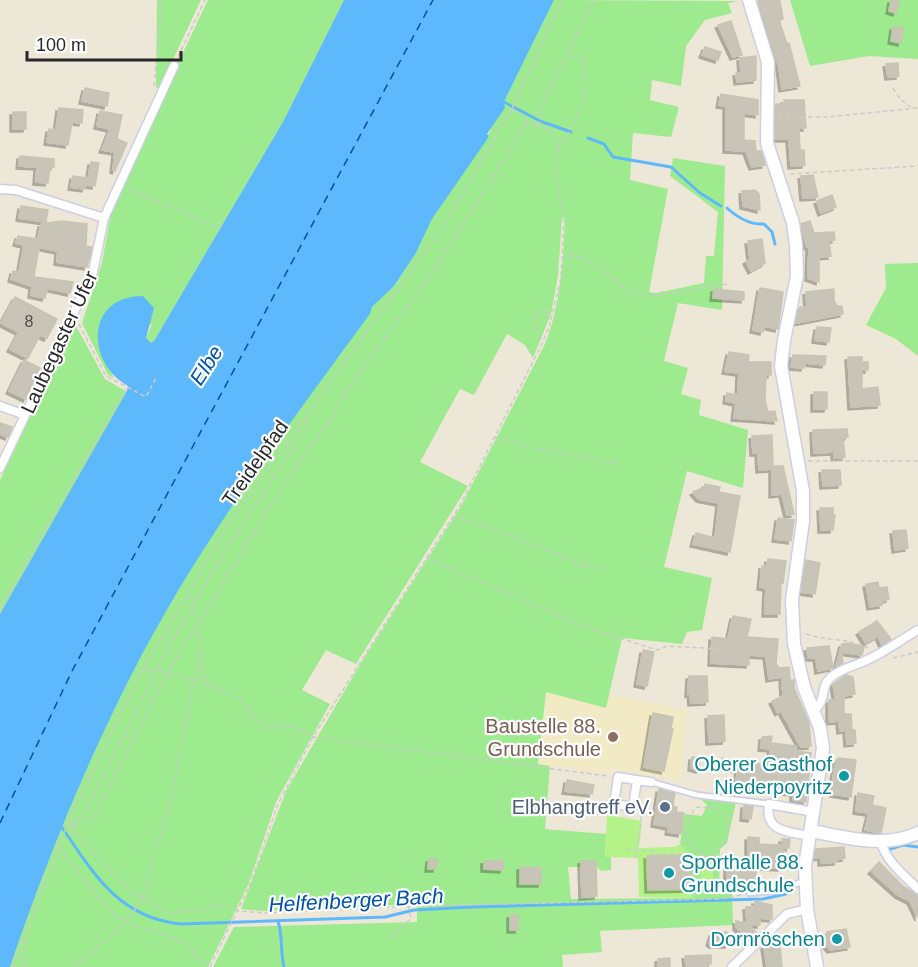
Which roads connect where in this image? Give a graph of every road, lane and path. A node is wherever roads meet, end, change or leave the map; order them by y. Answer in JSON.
{"nodes":[{"id":1,"x":160,"y":0,"type":"edge"},
{"id":2,"x":205,"y":0,"type":"edge"},
{"id":3,"x":562,"y":0,"type":"edge"},
{"id":4,"x":593,"y":0,"type":"edge"},
{"id":5,"x":749,"y":0,"type":"edge"},
{"id":6,"x":569,"y":54,"type":"junction"},
{"id":7,"x":174,"y":66,"type":"joint"},
{"id":8,"x":893,"y":88,"type":"dead end"},
{"id":9,"x":153,"y":91,"type":"dead end"},
{"id":10,"x":918,"y":108,"type":"edge"},
{"id":11,"x":512,"y":109,"type":"junction"},
{"id":12,"x":913,"y":109,"type":"junction"},
{"id":13,"x":766,"y":117,"type":"junction"},
{"id":14,"x":528,"y":121,"type":"junction"},
{"id":15,"x":539,"y":127,"type":"junction"},
{"id":16,"x":557,"y":148,"type":"junction"},
{"id":17,"x":918,"y":166,"type":"edge"},
{"id":18,"x":777,"y":175,"type":"junction"},
{"id":19,"x":119,"y":185,"type":"junction"},
{"id":20,"x":0,"y":189,"type":"edge"},
{"id":21,"x":104,"y":218,"type":"junction"},
{"id":22,"x":221,"y":228,"type":"dead end"},
{"id":23,"x":561,"y":257,"type":"junction"},
{"id":24,"x":730,"y":284,"type":"dead end"},
{"id":25,"x":81,"y":317,"type":"dead end"},
{"id":26,"x":551,"y":321,"type":"junction"},
{"id":27,"x":543,"y":342,"type":"junction"},
{"id":28,"x":156,"y":378,"type":"dead end"},
{"id":29,"x":127,"y":387,"type":"junction"},
{"id":30,"x":0,"y":406,"type":"edge"},
{"id":31,"x":25,"y":415,"type":"junction"},
{"id":32,"x":306,"y":415,"type":"junction"},
{"id":33,"x":495,"y":437,"type":"junction"},
{"id":34,"x":807,"y":461,"type":"dead end"},
{"id":35,"x":918,"y":461,"type":"edge"},
{"id":36,"x":620,"y":463,"type":"dead end"},
{"id":37,"x":0,"y":468,"type":"edge"},
{"id":38,"x":451,"y":519,"type":"junction"},
{"id":39,"x":425,"y":558,"type":"junction"},
{"id":40,"x":603,"y":567,"type":"dead end"},
{"id":41,"x":186,"y":595,"type":"junction"},
{"id":42,"x":195,"y":606,"type":"junction"},
{"id":43,"x":0,"y":607,"type":"edge"},
{"id":44,"x":197,"y":626,"type":"junction"},
{"id":45,"x":792,"y":628,"type":"junction"},
{"id":46,"x":918,"y":630,"type":"edge"},
{"id":47,"x":200,"y":648,"type":"junction"},
{"id":48,"x":720,"y":649,"type":"dead end"},
{"id":49,"x":876,"y":654,"type":"junction"},
{"id":50,"x":158,"y":669,"type":"junction"},
{"id":51,"x":143,"y":670,"type":"junction"},
{"id":52,"x":168,"y":672,"type":"junction"},
{"id":53,"x":195,"y":679,"type":"junction"},
{"id":54,"x":208,"y":685,"type":"junction"},
{"id":55,"x":814,"y":710,"type":"junction"},
{"id":56,"x":313,"y":737,"type":"junction"},
{"id":57,"x":618,"y":777,"type":"junction"},
{"id":58,"x":637,"y":780,"type":"junction"},
{"id":59,"x":651,"y":782,"type":"joint"},
{"id":60,"x":769,"y":804,"type":"junction"},
{"id":61,"x":642,"y":812,"type":"dead end"},
{"id":62,"x":814,"y":812,"type":"junction"},
{"id":63,"x":67,"y":825,"type":"junction"},
{"id":64,"x":71,"y":828,"type":"junction"},
{"id":65,"x":810,"y":833,"type":"junction"},
{"id":66,"x":918,"y":833,"type":"edge"},
{"id":67,"x":687,"y":838,"type":"junction"},
{"id":68,"x":881,"y":842,"type":"junction"},
{"id":69,"x":58,"y":848,"type":"junction"},
{"id":70,"x":627,"y":850,"type":"dead end"},
{"id":71,"x":637,"y":850,"type":"junction"},
{"id":72,"x":636,"y":858,"type":"dead end"},
{"id":73,"x":805,"y":881,"type":"junction"},
{"id":74,"x":918,"y":889,"type":"edge"},
{"id":75,"x":749,"y":893,"type":"joint"},
{"id":76,"x":142,"y":898,"type":"junction"},
{"id":77,"x":408,"y":908,"type":"junction"},
{"id":78,"x":807,"y":909,"type":"junction"},
{"id":79,"x":238,"y":911,"type":"junction"},
{"id":80,"x":126,"y":923,"type":"junction"},
{"id":81,"x":26,"y":932,"type":"junction"},
{"id":82,"x":391,"y":939,"type":"dead end"},
{"id":83,"x":13,"y":967,"type":"edge"},
{"id":84,"x":22,"y":967,"type":"edge"},
{"id":85,"x":74,"y":967,"type":"edge"},
{"id":86,"x":209,"y":967,"type":"edge"},
{"id":87,"x":732,"y":967,"type":"edge"},
{"id":88,"x":817,"y":967,"type":"edge"}],
"edges":[{"from":1,"to":9,"type":"path"},
{"from":2,"to":7,"type":"path"},
{"from":3,"to":11,"type":"path","name":"Treidelpfad"},
{"from":4,"to":6,"type":"path"},
{"from":5,"to":13,"type":"main road"},
{"from":6,"to":15,"type":"path"},
{"from":6,"to":16,"type":"path"},
{"from":7,"to":19,"type":"street","name":"Laubegaster Ufer"},
{"from":8,"to":12,"type":"path"},
{"from":10,"to":12,"type":"path"},
{"from":11,"to":14,"type":"path"},
{"from":11,"to":32,"type":"path","name":"Treidelpfad"},
{"from":12,"to":13,"type":"path"},
{"from":13,"to":18,"type":"main road"},
{"from":14,"to":15,"type":"path"},
{"from":14,"to":44,"type":"path"},
{"from":15,"to":16,"type":"path"},
{"from":16,"to":23,"type":"path"},
{"from":17,"to":18,"type":"path"},
{"from":18,"to":45,"type":"main road"},
{"from":19,"to":21,"type":"street","name":"Laubegaster Ufer"},
{"from":19,"to":22,"type":"path"},
{"from":20,"to":21,"type":"street"},
{"from":21,"to":31,"type":"street","name":"Laubegaster Ufer"},
{"from":23,"to":24,"type":"path"},
{"from":23,"to":26,"type":"path"},
{"from":25,"to":29,"type":"path"},
{"from":26,"to":27,"type":"path"},
{"from":26,"to":27,"type":"path"},
{"from":27,"to":33,"type":"path"},
{"from":28,"to":29,"type":"path"},
{"from":29,"to":43,"type":"path"},
{"from":30,"to":31,"type":"street"},
{"from":31,"to":37,"type":"street","name":"Laubegaster Ufer"},
{"from":32,"to":41,"type":"path","name":"Treidelpfad"},
{"from":32,"to":42,"type":"path"},
{"from":33,"to":36,"type":"path"},
{"from":33,"to":38,"type":"path"},
{"from":34,"to":35,"type":"path"},
{"from":38,"to":39,"type":"path"},
{"from":38,"to":40,"type":"path"},
{"from":39,"to":48,"type":"path"},
{"from":39,"to":56,"type":"path"},
{"from":41,"to":42,"type":"path"},
{"from":41,"to":51,"type":"path","name":"Treidelpfad"},
{"from":42,"to":44,"type":"path"},
{"from":42,"to":50,"type":"path"},
{"from":44,"to":47,"type":"path"},
{"from":44,"to":52,"type":"path"},
{"from":45,"to":49,"type":"path"},
{"from":45,"to":55,"type":"main road"},
{"from":46,"to":49,"type":"street"},
{"from":47,"to":53,"type":"path"},
{"from":47,"to":54,"type":"path"},
{"from":49,"to":55,"type":"street"},
{"from":50,"to":51,"type":"path"},
{"from":50,"to":52,"type":"path"},
{"from":50,"to":64,"type":"path"},
{"from":51,"to":63,"type":"path","name":"Treidelpfad"},
{"from":52,"to":53,"type":"path"},
{"from":52,"to":64,"type":"path"},
{"from":53,"to":54,"type":"path"},
{"from":53,"to":76,"type":"path"},
{"from":54,"to":56,"type":"path"},
{"from":55,"to":62,"type":"main road"},
{"from":56,"to":57,"type":"path"},
{"from":56,"to":79,"type":"path"},
{"from":57,"to":58,"type":"street"},
{"from":57,"to":58,"type":"street"},
{"from":58,"to":59,"type":"street"},
{"from":59,"to":60,"type":"lane"},
{"from":60,"to":62,"type":"street"},
{"from":60,"to":65,"type":"street"},
{"from":61,"to":71,"type":"path"},
{"from":62,"to":65,"type":"main road"},
{"from":63,"to":64,"type":"path"},
{"from":63,"to":69,"type":"path","name":"Treidelpfad"},
{"from":64,"to":76,"type":"path"},
{"from":65,"to":68,"type":"main road"},
{"from":65,"to":73,"type":"main road"},
{"from":66,"to":68,"type":"main road"},
{"from":67,"to":67,"type":"path"},
{"from":67,"to":71,"type":"path"},
{"from":68,"to":74,"type":"street"},
{"from":69,"to":80,"type":"path"},
{"from":69,"to":81,"type":"path","name":"Treidelpfad"},
{"from":70,"to":71,"type":"path"},
{"from":71,"to":72,"type":"path"},
{"from":73,"to":75,"type":"lane"},
{"from":73,"to":78,"type":"main road"},
{"from":75,"to":77,"type":"path"},
{"from":76,"to":79,"type":"path"},
{"from":76,"to":80,"type":"path"},
{"from":77,"to":79,"type":"path"},
{"from":77,"to":82,"type":"path"},
{"from":78,"to":87,"type":"street"},
{"from":78,"to":88,"type":"main road"},
{"from":79,"to":86,"type":"path"},
{"from":80,"to":85,"type":"path"},
{"from":80,"to":86,"type":"path"},
{"from":81,"to":83,"type":"path","name":"Treidelpfad"},
{"from":81,"to":84,"type":"path"}]}
